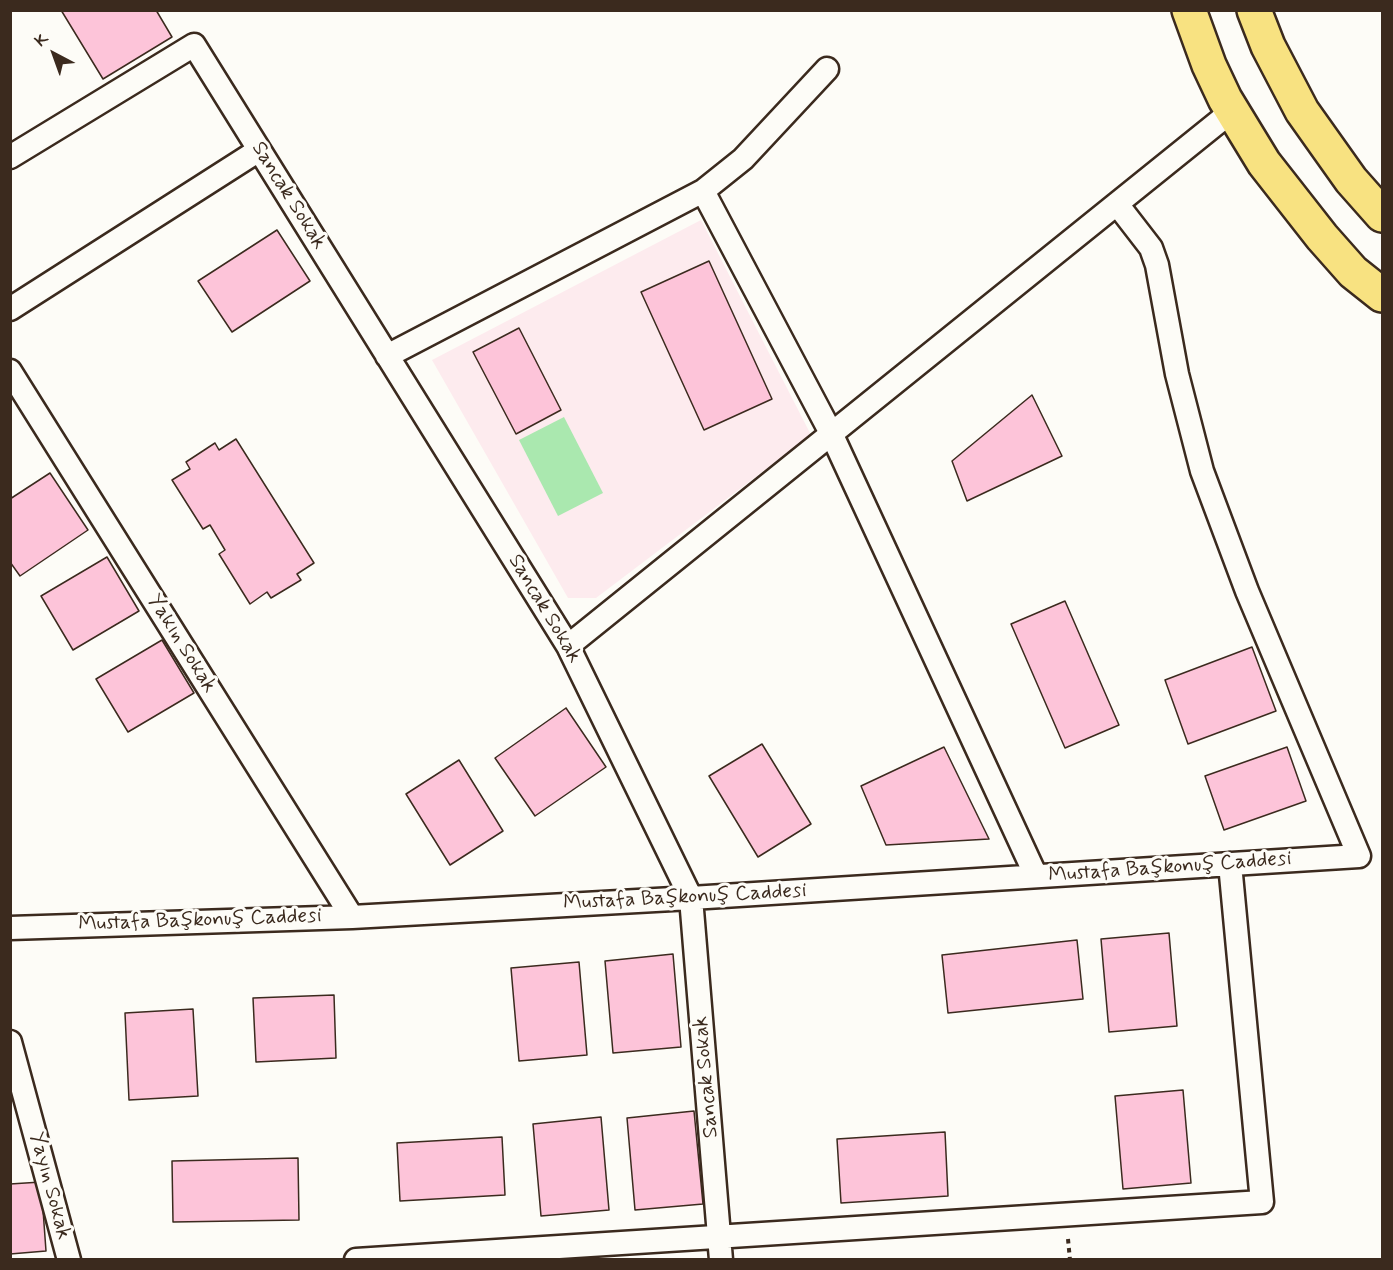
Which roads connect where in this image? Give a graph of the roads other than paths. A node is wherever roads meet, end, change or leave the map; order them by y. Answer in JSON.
{"nodes":[{"id":1,"x":1189,"y":10,"type":"edge"},
{"id":2,"x":1254,"y":10,"type":"edge"},
{"id":3,"x":827,"y":69,"type":"dead end"},
{"id":4,"x":1232,"y":111,"type":"junction"},
{"id":5,"x":259,"y":150,"type":"junction"},
{"id":6,"x":10,"y":157,"type":"edge"},
{"id":7,"x":703,"y":191,"type":"junction"},
{"id":8,"x":1117,"y":204,"type":"junction"},
{"id":9,"x":1383,"y":215,"type":"edge"},
{"id":10,"x":1383,"y":295,"type":"edge"},
{"id":11,"x":10,"y":309,"type":"edge"},
{"id":12,"x":387,"y":356,"type":"junction"},
{"id":13,"x":10,"y":371,"type":"edge"},
{"id":14,"x":831,"y":433,"type":"junction"},
{"id":15,"x":568,"y":646,"type":"junction"},
{"id":16,"x":1230,"y":864,"type":"junction"},
{"id":17,"x":1036,"y":876,"type":"junction"},
{"id":18,"x":691,"y":898,"type":"junction"},
{"id":19,"x":352,"y":917,"type":"junction"},
{"id":20,"x":10,"y":928,"type":"edge"},
{"id":21,"x":10,"y":1042,"type":"edge"},
{"id":22,"x":720,"y":1236,"type":"junction"},
{"id":23,"x":69,"y":1260,"type":"edge"},
{"id":24,"x":356,"y":1260,"type":"edge"},
{"id":25,"x":721,"y":1260,"type":"edge"}],
"edges":[{"from":1,"to":4,"type":"highway"},
{"from":2,"to":9,"type":"highway"},
{"from":3,"to":7,"type":"street"},
{"from":4,"to":8,"type":"street"},
{"from":4,"to":10,"type":"highway"},
{"from":5,"to":6,"type":"street","name":"Sancak Sokak"},
{"from":5,"to":11,"type":"street"},
{"from":5,"to":12,"type":"street","name":"Sancak Sokak"},
{"from":7,"to":12,"type":"street"},
{"from":7,"to":14,"type":"street"},
{"from":8,"to":14,"type":"street"},
{"from":8,"to":16,"type":"street","name":"Mustafa Başkonuş Caddesi"},
{"from":12,"to":15,"type":"street","name":"Sancak Sokak"},
{"from":13,"to":19,"type":"street","name":"Yakın Sokak"},
{"from":14,"to":15,"type":"street"},
{"from":14,"to":17,"type":"street"},
{"from":15,"to":18,"type":"street","name":"Sancak Sokak"},
{"from":16,"to":17,"type":"street","name":"Mustafa Başkonuş Caddesi"},
{"from":16,"to":22,"type":"street"},
{"from":17,"to":18,"type":"street","name":"Mustafa Başkonuş Caddesi"},
{"from":18,"to":19,"type":"street","name":"Mustafa Başkonuş Caddesi"},
{"from":18,"to":22,"type":"street","name":"Sancak Sokak"},
{"from":19,"to":20,"type":"street","name":"Mustafa Başkonuş Caddesi"},
{"from":21,"to":23,"type":"street","name":"Yayın Sokak"},
{"from":22,"to":24,"type":"street"},
{"from":22,"to":25,"type":"street","name":"Sancak Sokak"}]}
